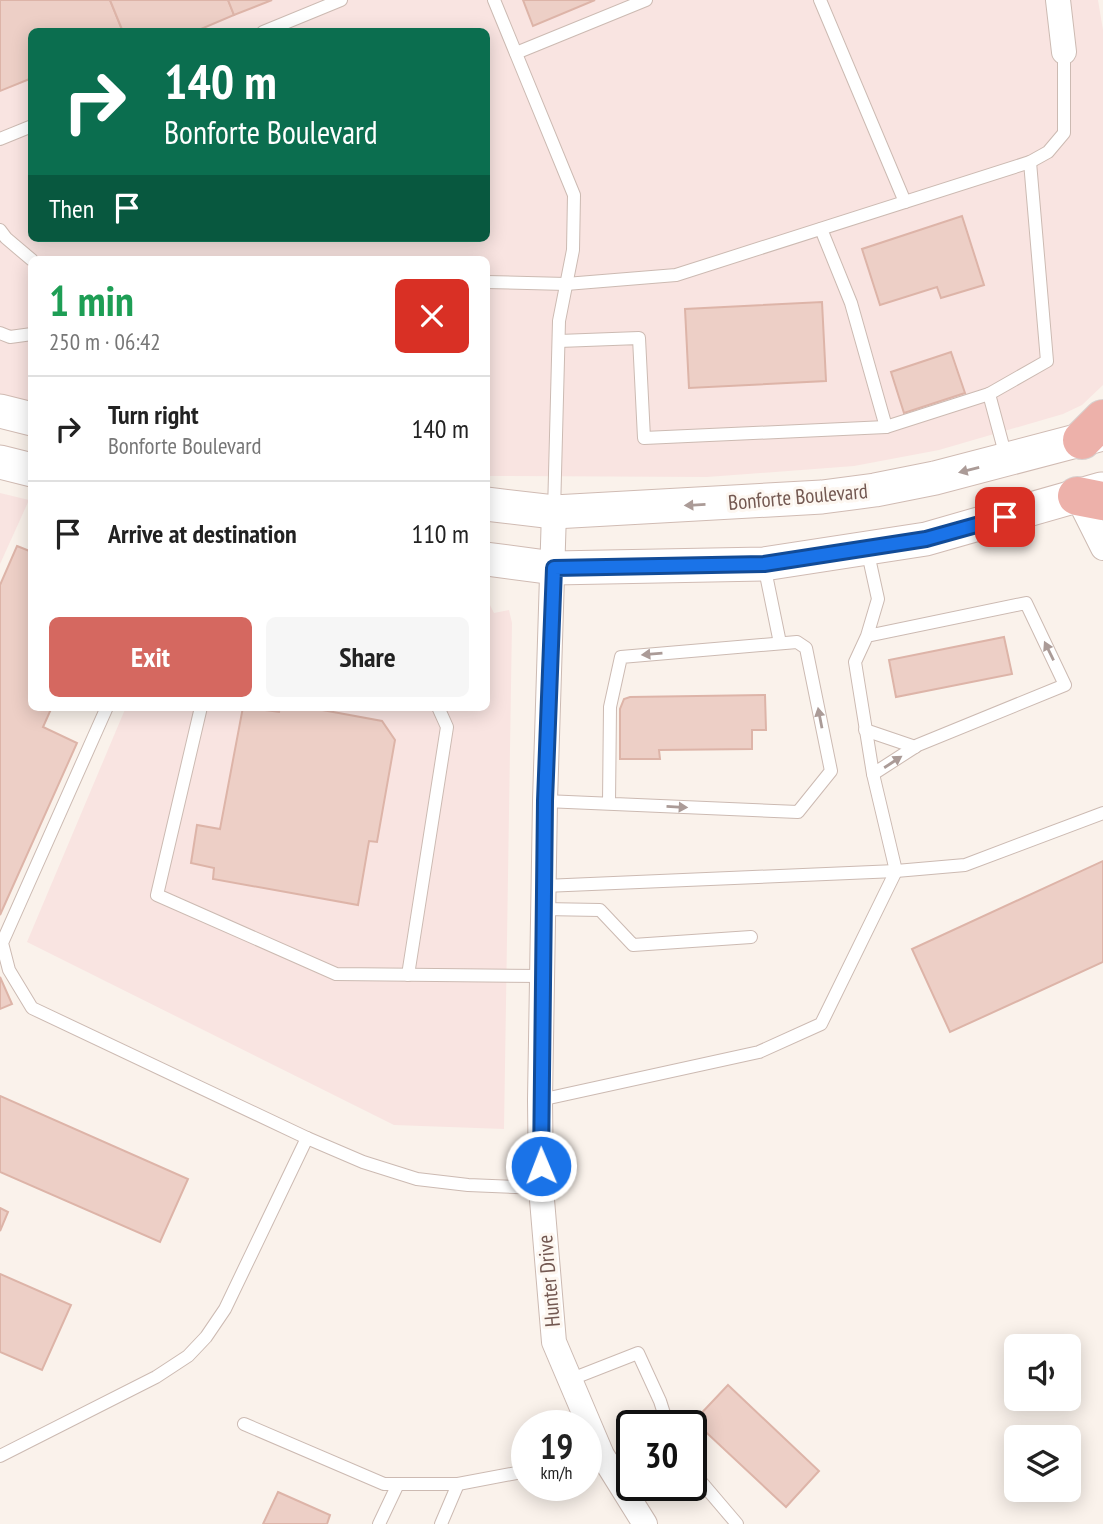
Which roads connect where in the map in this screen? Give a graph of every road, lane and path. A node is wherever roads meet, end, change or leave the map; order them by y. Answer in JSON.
{"nodes":[{"id":1,"x":341,"y":0,"type":"edge"},
{"id":2,"x":494,"y":0,"type":"edge"},
{"id":3,"x":646,"y":0,"type":"edge"},
{"id":4,"x":820,"y":0,"type":"edge"},
{"id":5,"x":1058,"y":0,"type":"edge"},
{"id":6,"x":273,"y":28,"type":"edge"},
{"id":7,"x":516,"y":52,"type":"junction"},
{"id":8,"x":1064,"y":52,"type":"joint"},
{"id":9,"x":28,"y":128,"type":"edge"},
{"id":10,"x":0,"y":139,"type":"edge"},
{"id":11,"x":1030,"y":162,"type":"junction"},
{"id":12,"x":905,"y":202,"type":"junction"},
{"id":13,"x":821,"y":229,"type":"junction"},
{"id":14,"x":0,"y":230,"type":"edge"},
{"id":15,"x":28,"y":256,"type":"edge"},
{"id":16,"x":490,"y":282,"type":"edge"},
{"id":17,"x":566,"y":284,"type":"junction"},
{"id":18,"x":0,"y":333,"type":"edge"},
{"id":19,"x":28,"y":335,"type":"edge"},
{"id":20,"x":559,"y":341,"type":"junction"},
{"id":21,"x":989,"y":394,"type":"junction"},
{"id":22,"x":0,"y":411,"type":"edge"},
{"id":23,"x":28,"y":418,"type":"edge"},
{"id":24,"x":886,"y":427,"type":"junction"},
{"id":25,"x":1096,"y":431,"type":"edge"},
{"id":26,"x":1007,"y":461,"type":"junction"},
{"id":27,"x":0,"y":462,"type":"edge"},
{"id":28,"x":28,"y":469,"type":"edge"},
{"id":29,"x":1094,"y":495,"type":"edge"},
{"id":30,"x":490,"y":504,"type":"edge"},
{"id":31,"x":554,"y":512,"type":"junction"},
{"id":32,"x":866,"y":548,"type":"junction"},
{"id":33,"x":1103,"y":548,"type":"edge"},
{"id":34,"x":490,"y":560,"type":"edge"},
{"id":35,"x":764,"y":564,"type":"junction"},
{"id":36,"x":554,"y":568,"type":"junction"},
{"id":37,"x":867,"y":636,"type":"junction"},
{"id":38,"x":780,"y":643,"type":"junction"},
{"id":39,"x":105,"y":711,"type":"edge"},
{"id":40,"x":200,"y":711,"type":"edge"},
{"id":41,"x":440,"y":711,"type":"edge"},
{"id":42,"x":865,"y":730,"type":"junction"},
{"id":43,"x":915,"y":747,"type":"junction"},
{"id":44,"x":873,"y":775,"type":"junction"},
{"id":45,"x":545,"y":801,"type":"junction"},
{"id":46,"x":609,"y":803,"type":"junction"},
{"id":47,"x":1103,"y":813,"type":"edge"},
{"id":48,"x":896,"y":871,"type":"junction"},
{"id":49,"x":543,"y":898,"type":"junction"},
{"id":50,"x":751,"y":937,"type":"dead end"},
{"id":51,"x":408,"y":975,"type":"junction"},
{"id":52,"x":543,"y":976,"type":"junction"},
{"id":53,"x":540,"y":1100,"type":"junction"},
{"id":54,"x":307,"y":1138,"type":"junction"},
{"id":55,"x":541,"y":1188,"type":"junction"},
{"id":56,"x":569,"y":1380,"type":"junction"},
{"id":57,"x":579,"y":1410,"type":"edge"},
{"id":58,"x":663,"y":1410,"type":"edge"},
{"id":59,"x":244,"y":1424,"type":"dead end"},
{"id":60,"x":0,"y":1456,"type":"edge"},
{"id":61,"x":602,"y":1459,"type":"edge"},
{"id":62,"x":616,"y":1461,"type":"edge"},
{"id":63,"x":608,"y":1466,"type":"junction"},
{"id":64,"x":511,"y":1475,"type":"edge"},
{"id":65,"x":398,"y":1484,"type":"junction"},
{"id":66,"x":458,"y":1484,"type":"junction"},
{"id":67,"x":707,"y":1489,"type":"edge"},
{"id":68,"x":379,"y":1524,"type":"edge"},
{"id":69,"x":441,"y":1524,"type":"edge"},
{"id":70,"x":645,"y":1524,"type":"edge"},
{"id":71,"x":737,"y":1524,"type":"edge"}],
"edges":[{"from":1,"to":6,"type":"lane"},
{"from":2,"to":7,"type":"lane"},
{"from":3,"to":7,"type":"lane"},
{"from":4,"to":12,"type":"lane"},
{"from":5,"to":8,"type":"street"},
{"from":7,"to":17,"type":"lane"},
{"from":8,"to":11,"type":"lane"},
{"from":9,"to":10,"type":"lane"},
{"from":11,"to":12,"type":"lane"},
{"from":11,"to":21,"type":"lane"},
{"from":12,"to":13,"type":"lane"},
{"from":13,"to":17,"type":"lane"},
{"from":13,"to":24,"type":"lane"},
{"from":14,"to":15,"type":"lane"},
{"from":16,"to":17,"type":"lane"},
{"from":17,"to":20,"type":"lane"},
{"from":18,"to":19,"type":"lane"},
{"from":20,"to":24,"type":"lane"},
{"from":20,"to":31,"type":"lane"},
{"from":21,"to":24,"type":"lane"},
{"from":21,"to":26,"type":"lane"},
{"from":22,"to":23,"type":"main road"},
{"from":25,"to":26,"type":"main road","name":"Bonforte Boulevard"},
{"from":26,"to":31,"type":"main road","name":"Bonforte Boulevard","one_way":true},
{"from":27,"to":28,"type":"main road"},
{"from":29,"to":32,"type":"main road"},
{"from":29,"to":33,"type":"street"},
{"from":30,"to":31,"type":"main road","name":"Bonforte Boulevard"},
{"from":31,"to":36,"type":"street","name":"Hunter Drive"},
{"from":32,"to":35,"type":"main road"},
{"from":32,"to":37,"type":"lane"},
{"from":34,"to":36,"type":"main road"},
{"from":35,"to":36,"type":"main road"},
{"from":35,"to":38,"type":"lane"},
{"from":36,"to":45,"type":"street","name":"Hunter Drive"},
{"from":37,"to":42,"type":"lane"},
{"from":43,"to":37,"type":"lane","one_way":true},
{"from":38,"to":46,"type":"lane","one_way":true},
{"from":46,"to":38,"type":"lane","one_way":true},
{"from":39,"to":54,"type":"lane"},
{"from":40,"to":51,"type":"lane"},
{"from":41,"to":51,"type":"lane"},
{"from":42,"to":43,"type":"lane"},
{"from":42,"to":44,"type":"lane"},
{"from":44,"to":43,"type":"lane","one_way":true},
{"from":44,"to":48,"type":"lane"},
{"from":45,"to":46,"type":"lane"},
{"from":45,"to":49,"type":"street","name":"Hunter Drive"},
{"from":47,"to":48,"type":"lane"},
{"from":48,"to":49,"type":"lane"},
{"from":48,"to":53,"type":"lane"},
{"from":49,"to":50,"type":"lane"},
{"from":49,"to":52,"type":"street","name":"Hunter Drive"},
{"from":51,"to":52,"type":"lane"},
{"from":52,"to":53,"type":"street","name":"Hunter Drive"},
{"from":53,"to":55,"type":"street","name":"Hunter Drive"},
{"from":54,"to":55,"type":"lane"},
{"from":54,"to":60,"type":"lane"},
{"from":55,"to":56,"type":"street","name":"Hunter Drive"},
{"from":56,"to":57,"type":"street","name":"Hunter Drive"},
{"from":56,"to":58,"type":"lane"},
{"from":59,"to":65,"type":"lane"},
{"from":61,"to":63,"type":"street","name":"Hunter Drive"},
{"from":62,"to":63,"type":"lane"},
{"from":63,"to":70,"type":"street","name":"Hunter Drive"},
{"from":64,"to":66,"type":"lane"},
{"from":65,"to":66,"type":"lane"},
{"from":65,"to":68,"type":"lane"},
{"from":66,"to":69,"type":"lane"},
{"from":67,"to":71,"type":"lane"}]}
